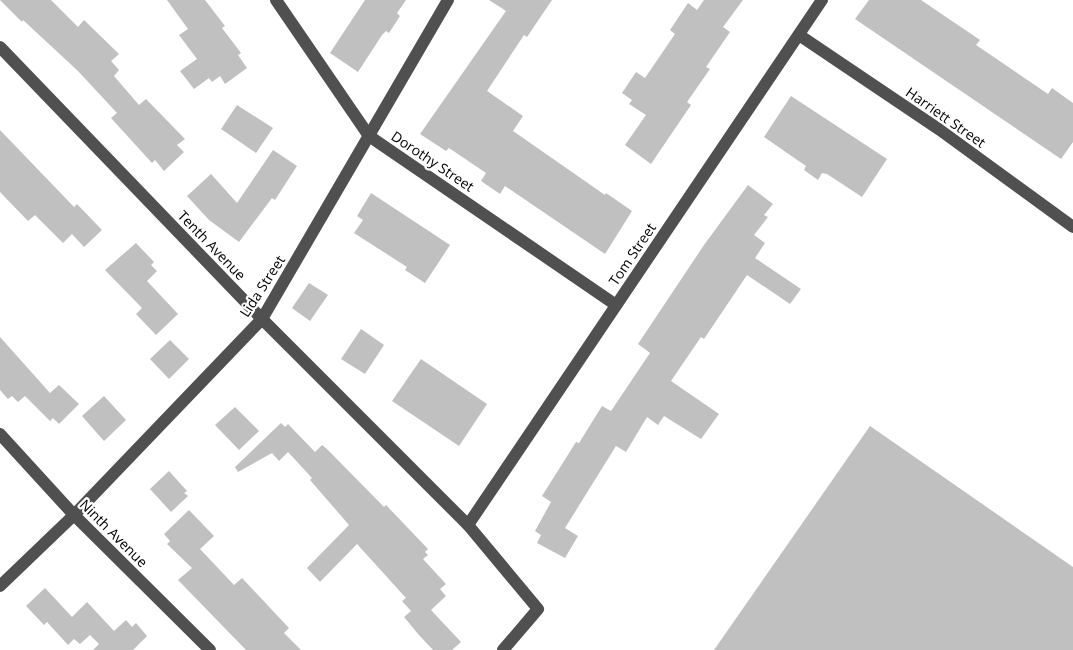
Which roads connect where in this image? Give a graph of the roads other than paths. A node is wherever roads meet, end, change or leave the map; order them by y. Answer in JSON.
{"nodes":[{"id":1,"x":276,"y":0,"type":"edge"},
{"id":2,"x":448,"y":0,"type":"edge"},
{"id":3,"x":822,"y":0,"type":"edge"},
{"id":4,"x":800,"y":35,"type":"junction"},
{"id":5,"x":0,"y":47,"type":"edge"},
{"id":6,"x":369,"y":136,"type":"junction"},
{"id":7,"x":1073,"y":228,"type":"edge"},
{"id":8,"x":616,"y":305,"type":"junction"},
{"id":9,"x":262,"y":319,"type":"junction"},
{"id":10,"x":0,"y":434,"type":"edge"},
{"id":11,"x":74,"y":515,"type":"junction"},
{"id":12,"x":468,"y":525,"type":"junction"},
{"id":13,"x":0,"y":586,"type":"edge"},
{"id":14,"x":210,"y":650,"type":"edge"},
{"id":15,"x":503,"y":650,"type":"edge"}],
"edges":[{"from":1,"to":6,"type":"street","name":"Dorothy Street"},
{"from":2,"to":6,"type":"street","name":"Lida Street"},
{"from":3,"to":4,"type":"street","name":"Tom Street"},
{"from":4,"to":7,"type":"street","name":"Harriett Street"},
{"from":4,"to":8,"type":"street","name":"Tom Street"},
{"from":5,"to":9,"type":"street","name":"Tenth Avenue"},
{"from":6,"to":8,"type":"street","name":"Dorothy Street"},
{"from":6,"to":9,"type":"street","name":"Lida Street"},
{"from":8,"to":12,"type":"street","name":"Tom Street"},
{"from":9,"to":11,"type":"street","name":"Lida Street"},
{"from":9,"to":12,"type":"street","name":"Tenth Avenue"},
{"from":10,"to":11,"type":"street","name":"Ninth Avenue"},
{"from":11,"to":13,"type":"street","name":"Lida Street"},
{"from":11,"to":14,"type":"street","name":"Ninth Avenue"},
{"from":12,"to":15,"type":"street","name":"Tenth Avenue"}]}
